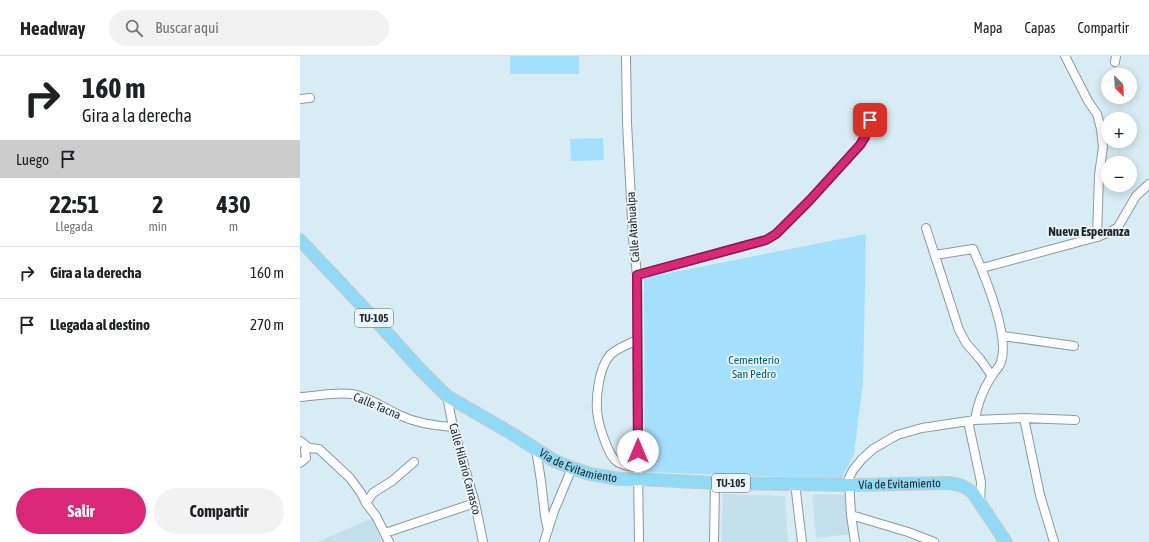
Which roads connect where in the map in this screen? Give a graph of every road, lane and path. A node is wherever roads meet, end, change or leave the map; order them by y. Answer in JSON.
{"nodes":[{"id":1,"x":626,"y":56,"type":"edge"},
{"id":2,"x":1065,"y":56,"type":"edge"},
{"id":3,"x":310,"y":98,"type":"dead end"},
{"id":4,"x":300,"y":99,"type":"edge"},
{"id":5,"x":870,"y":120,"type":"dead end"},
{"id":6,"x":1149,"y":184,"type":"edge"},
{"id":7,"x":926,"y":228,"type":"dead end"},
{"id":8,"x":1096,"y":237,"type":"junction"},
{"id":9,"x":300,"y":240,"type":"edge"},
{"id":10,"x":934,"y":255,"type":"junction"},
{"id":11,"x":982,"y":268,"type":"junction"},
{"id":12,"x":637,"y":275,"type":"junction"},
{"id":13,"x":1003,"y":336,"type":"junction"},
{"id":14,"x":637,"y":340,"type":"junction"},
{"id":15,"x":1074,"y":346,"type":"dead end"},
{"id":16,"x":992,"y":376,"type":"junction"},
{"id":17,"x":447,"y":396,"type":"junction"},
{"id":18,"x":300,"y":397,"type":"edge"},
{"id":19,"x":1024,"y":418,"type":"junction"},
{"id":20,"x":972,"y":420,"type":"junction"},
{"id":21,"x":1075,"y":420,"type":"dead end"},
{"id":22,"x":453,"y":426,"type":"junction"},
{"id":23,"x":300,"y":441,"type":"edge"},
{"id":24,"x":309,"y":448,"type":"junction"},
{"id":25,"x":536,"y":449,"type":"junction"},
{"id":26,"x":414,"y":462,"type":"dead end"},
{"id":27,"x":300,"y":463,"type":"edge"},
{"id":28,"x":572,"y":468,"type":"junction"},
{"id":29,"x":638,"y":473,"type":"junction"},
{"id":30,"x":715,"y":483,"type":"junction"},
{"id":31,"x":795,"y":483,"type":"junction"},
{"id":32,"x":849,"y":485,"type":"junction"},
{"id":33,"x":366,"y":503,"type":"junction"},
{"id":34,"x":475,"y":503,"type":"junction"},
{"id":35,"x":980,"y":504,"type":"junction"},
{"id":36,"x":851,"y":515,"type":"junction"},
{"id":37,"x":548,"y":530,"type":"junction"},
{"id":38,"x":385,"y":533,"type":"junction"},
{"id":39,"x":389,"y":542,"type":"edge"},
{"id":40,"x":483,"y":542,"type":"edge"},
{"id":41,"x":544,"y":542,"type":"edge"},
{"id":42,"x":639,"y":542,"type":"edge"},
{"id":43,"x":714,"y":542,"type":"edge"},
{"id":44,"x":802,"y":542,"type":"edge"},
{"id":45,"x":855,"y":542,"type":"edge"},
{"id":46,"x":934,"y":542,"type":"edge"},
{"id":47,"x":1006,"y":542,"type":"edge"},
{"id":48,"x":1054,"y":542,"type":"edge"}],
"edges":[{"from":1,"to":12,"type":"street","name":"Calle Atahualpa"},
{"from":2,"to":8,"type":"street"},
{"from":3,"to":4,"type":"street"},
{"from":5,"to":12,"type":"street"},
{"from":6,"to":8,"type":"street"},
{"from":7,"to":10,"type":"street"},
{"from":8,"to":11,"type":"street"},
{"from":9,"to":17,"type":"main road","name":"Vía de Evitamiento","number":"TU-105"},
{"from":10,"to":11,"type":"street"},
{"from":10,"to":16,"type":"street"},
{"from":11,"to":13,"type":"street"},
{"from":12,"to":14,"type":"street","name":"Calle Atahualpa"},
{"from":13,"to":15,"type":"street"},
{"from":13,"to":16,"type":"street"},
{"from":14,"to":29,"type":"street","name":"Calle Atahualpa"},
{"from":14,"to":29,"type":"street"},
{"from":16,"to":20,"type":"street"},
{"from":17,"to":22,"type":"street","name":"Calle Hilario Carrasco"},
{"from":17,"to":25,"type":"main road","name":"Vía de Evitamiento","number":"TU-105"},
{"from":18,"to":22,"type":"street","name":"Calle Tacna"},
{"from":19,"to":20,"type":"street"},
{"from":19,"to":21,"type":"street"},
{"from":19,"to":48,"type":"street"},
{"from":20,"to":32,"type":"street"},
{"from":20,"to":35,"type":"street"},
{"from":22,"to":34,"type":"street","name":"Calle Hilario Carrasco"},
{"from":23,"to":24,"type":"street"},
{"from":24,"to":27,"type":"street"},
{"from":24,"to":33,"type":"street"},
{"from":25,"to":28,"type":"main road","name":"Vía de Evitamiento","number":"TU-105"},
{"from":25,"to":37,"type":"street"},
{"from":26,"to":33,"type":"street"},
{"from":28,"to":29,"type":"main road","name":"Vía de Evitamiento","number":"TU-105"},
{"from":28,"to":37,"type":"street"},
{"from":29,"to":30,"type":"main road","name":"Vía de Evitamiento","number":"TU-105"},
{"from":29,"to":42,"type":"street","name":"Calle Atahualpa"},
{"from":30,"to":31,"type":"main road","name":"Vía de Evitamiento","number":"TU-105"},
{"from":30,"to":43,"type":"street"},
{"from":31,"to":32,"type":"main road","name":"Vía de Evitamiento","number":"TU-105"},
{"from":31,"to":44,"type":"street"},
{"from":32,"to":35,"type":"main road","name":"Vía de Evitamiento","number":"TU-105"},
{"from":32,"to":36,"type":"street"},
{"from":33,"to":38,"type":"street"},
{"from":34,"to":38,"type":"street"},
{"from":34,"to":40,"type":"street","name":"Calle Hilario Carrasco"},
{"from":35,"to":47,"type":"main road","name":"Vía de Evitamiento","number":"TU-105"},
{"from":36,"to":45,"type":"street"},
{"from":36,"to":46,"type":"street"},
{"from":37,"to":41,"type":"street"},
{"from":38,"to":39,"type":"street"}]}
